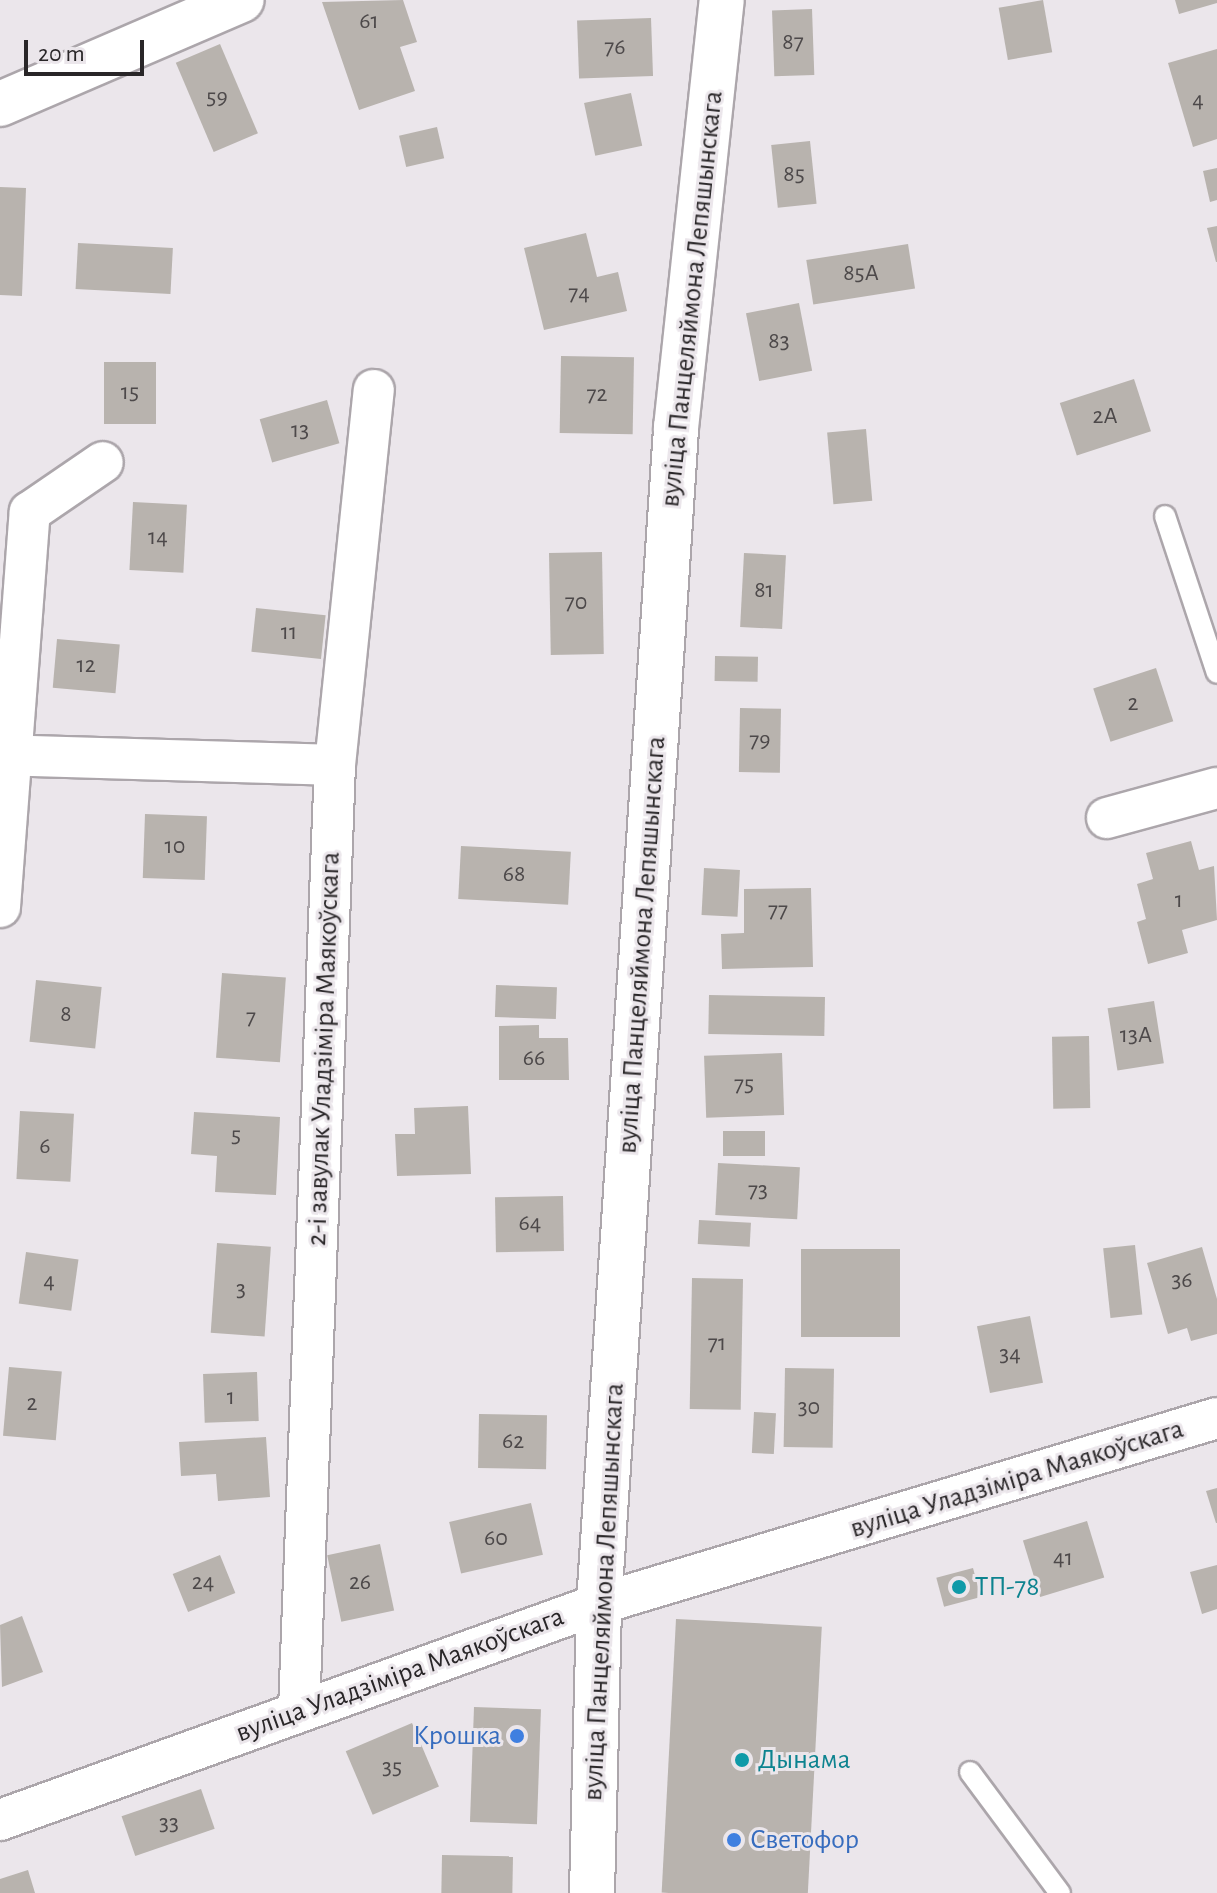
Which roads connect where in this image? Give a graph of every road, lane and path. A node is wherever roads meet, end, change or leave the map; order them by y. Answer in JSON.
{"nodes":[{"id":1,"x":242,"y":0,"type":"edge"},
{"id":2,"x":722,"y":0,"type":"edge"},
{"id":3,"x":0,"y":104,"type":"edge"},
{"id":4,"x":374,"y":390,"type":"dead end"},
{"id":5,"x":103,"y":462,"type":"dead end"},
{"id":6,"x":1165,"y":516,"type":"dead end"},
{"id":7,"x":1217,"y":673,"type":"edge"},
{"id":8,"x":5,"y":755,"type":"edge"},
{"id":9,"x":335,"y":765,"type":"junction"},
{"id":10,"x":1217,"y":788,"type":"edge"},
{"id":11,"x":1107,"y":818,"type":"dead end"},
{"id":12,"x":0,"y":907,"type":"edge"},
{"id":13,"x":1217,"y":1418,"type":"edge"},
{"id":14,"x":599,"y":1604,"type":"junction"},
{"id":15,"x":299,"y":1710,"type":"junction"},
{"id":16,"x":970,"y":1772,"type":"dead end"},
{"id":17,"x":0,"y":1820,"type":"edge"},
{"id":18,"x":592,"y":1893,"type":"edge"},
{"id":19,"x":1060,"y":1893,"type":"edge"}],
"edges":[{"from":1,"to":3,"type":"street"},
{"from":2,"to":14,"type":"street","name":"вуліца Панцеляймона Лепяшынскага"},
{"from":4,"to":9,"type":"street","name":"2-і завулак Уладзіміра Маякоўскага"},
{"from":5,"to":8,"type":"street"},
{"from":6,"to":7,"type":"lane"},
{"from":8,"to":9,"type":"street"},
{"from":8,"to":12,"type":"street"},
{"from":9,"to":15,"type":"street","name":"2-і завулак Уладзіміра Маякоўскага"},
{"from":10,"to":11,"type":"street"},
{"from":13,"to":14,"type":"street","name":"вуліца Уладзіміра Маякоўскага"},
{"from":14,"to":15,"type":"street","name":"вуліца Уладзіміра Маякоўскага"},
{"from":14,"to":18,"type":"street","name":"вуліца Панцеляймона Лепяшынскага"},
{"from":15,"to":17,"type":"street","name":"вуліца Уладзіміра Маякоўскага"},
{"from":16,"to":19,"type":"lane"}]}
